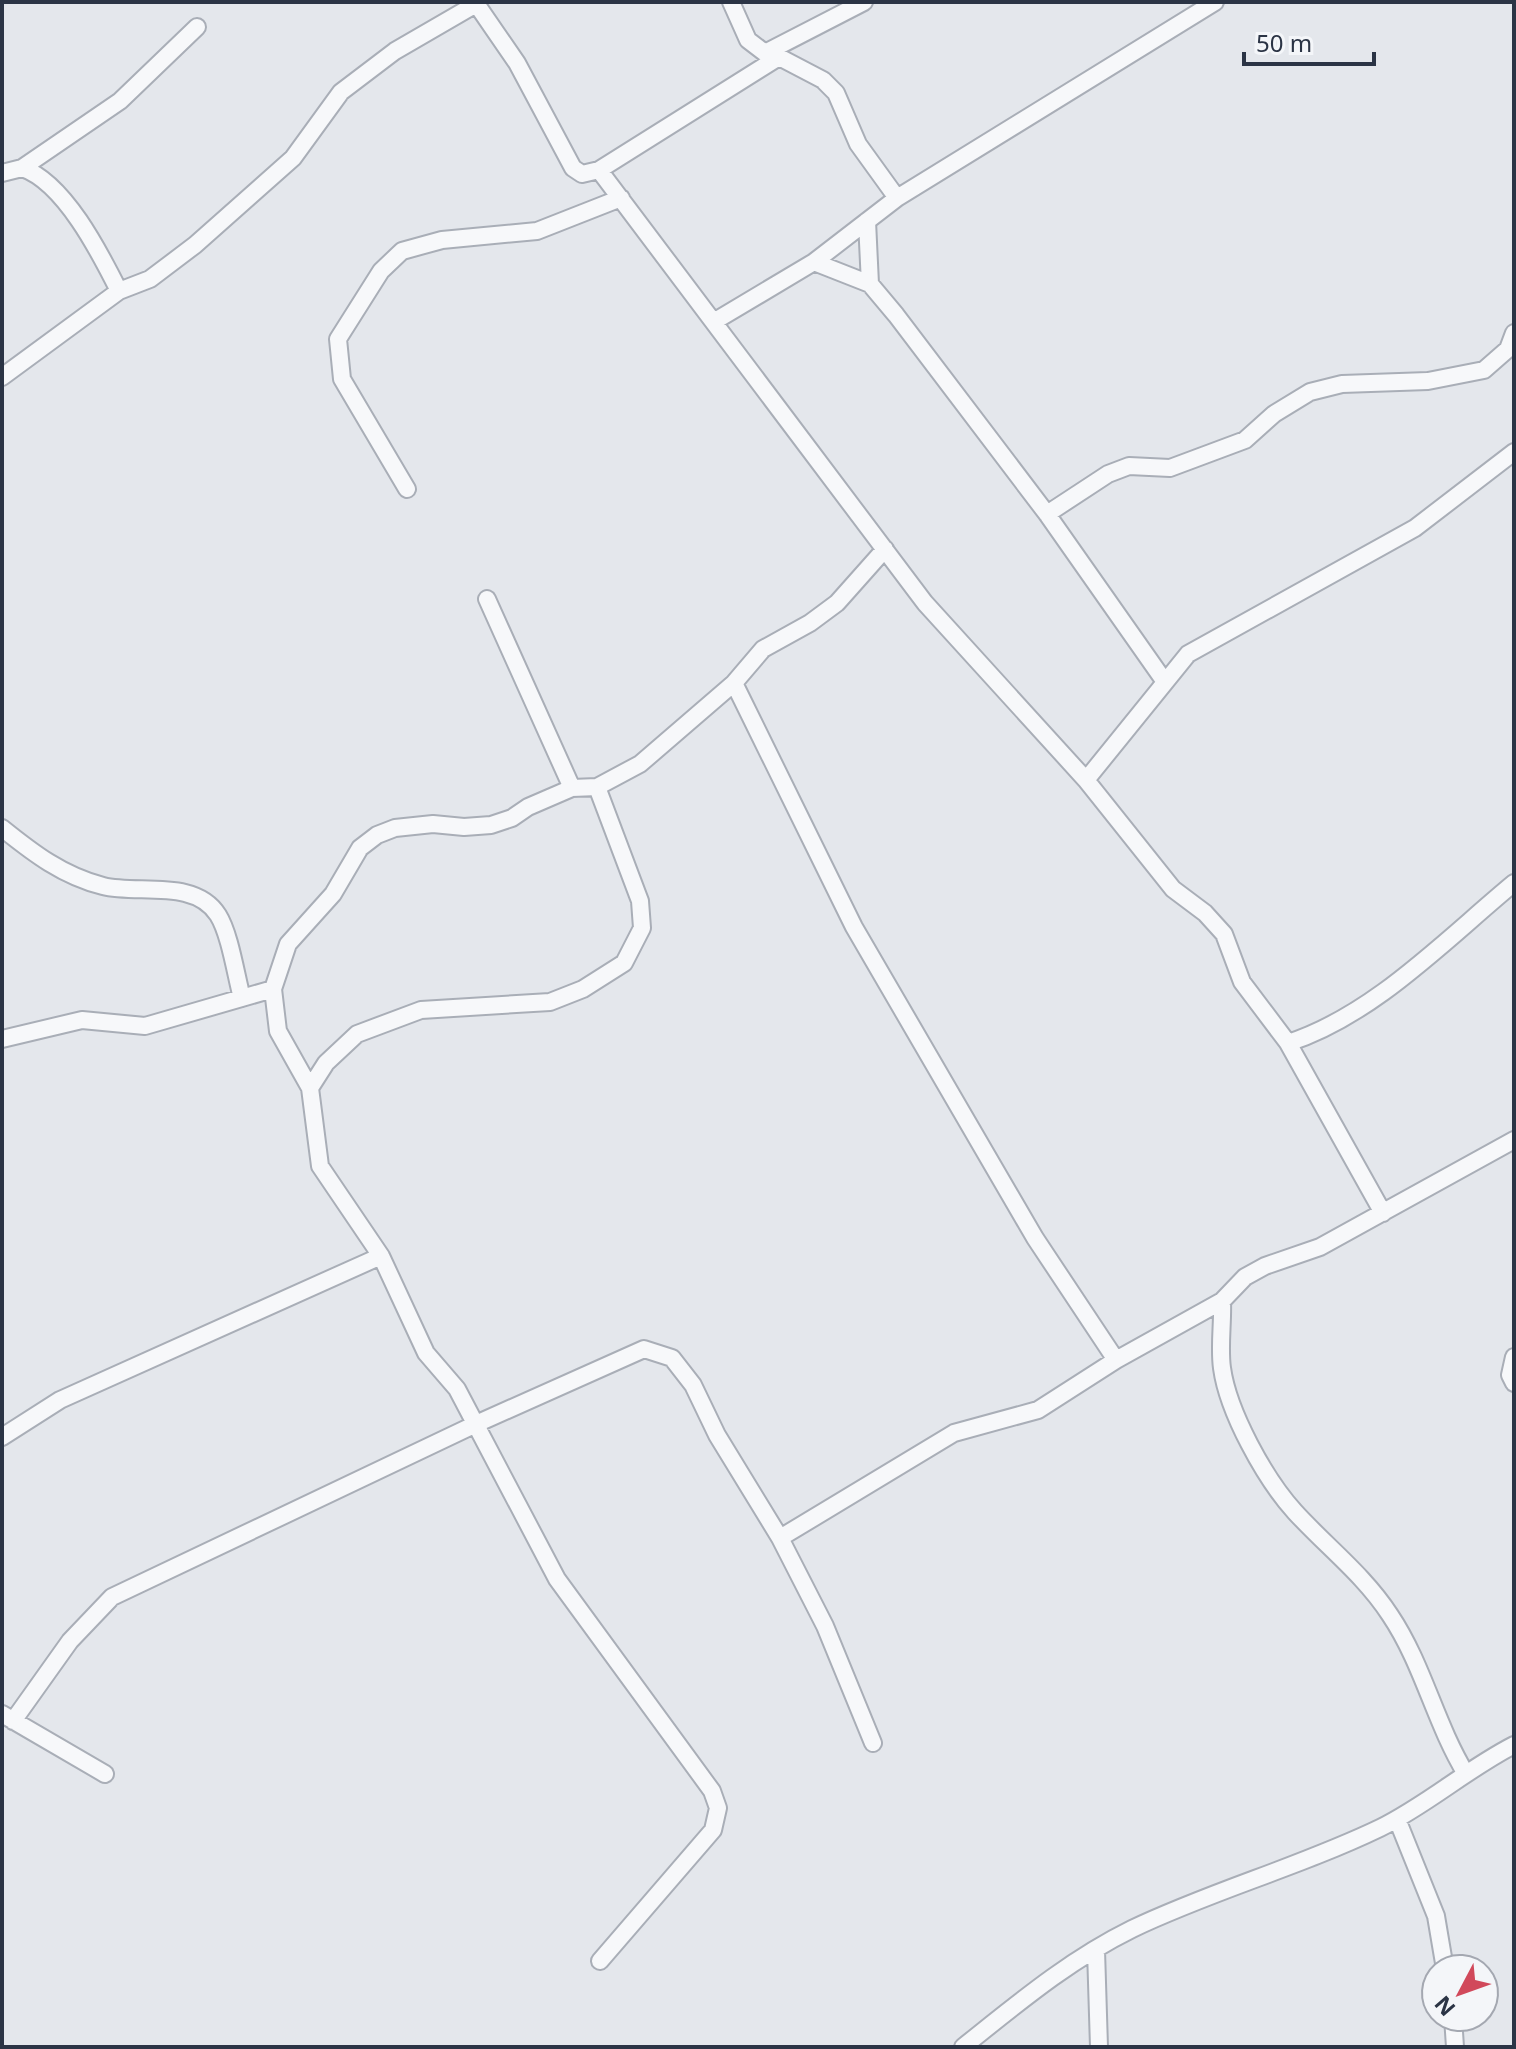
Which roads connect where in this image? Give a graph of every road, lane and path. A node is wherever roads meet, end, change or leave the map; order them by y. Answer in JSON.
{"nodes":[{"id":1,"x":731,"y":2,"type":"edge"},
{"id":2,"x":864,"y":2,"type":"edge"},
{"id":3,"x":1215,"y":2,"type":"edge"},
{"id":4,"x":476,"y":3,"type":"edge"},
{"id":5,"x":197,"y":27,"type":"dead end"},
{"id":6,"x":772,"y":55,"type":"junction"},
{"id":7,"x":22,"y":168,"type":"junction"},
{"id":8,"x":599,"y":170,"type":"junction"},
{"id":9,"x":2,"y":173,"type":"edge"},
{"id":10,"x":621,"y":198,"type":"junction"},
{"id":11,"x":897,"y":198,"type":"junction"},
{"id":12,"x":867,"y":221,"type":"junction"},
{"id":13,"x":814,"y":262,"type":"junction"},
{"id":14,"x":870,"y":284,"type":"junction"},
{"id":15,"x":119,"y":291,"type":"junction"},
{"id":16,"x":715,"y":321,"type":"junction"},
{"id":17,"x":1514,"y":333,"type":"edge"},
{"id":18,"x":2,"y":377,"type":"edge"},
{"id":19,"x":1514,"y":452,"type":"edge"},
{"id":20,"x":407,"y":489,"type":"dead end"},
{"id":21,"x":1047,"y":514,"type":"junction"},
{"id":22,"x":885,"y":549,"type":"junction"},
{"id":23,"x":487,"y":599,"type":"dead end"},
{"id":24,"x":1165,"y":682,"type":"junction"},
{"id":25,"x":734,"y":683,"type":"junction"},
{"id":26,"x":1086,"y":780,"type":"junction"},
{"id":27,"x":597,"y":787,"type":"junction"},
{"id":28,"x":572,"y":788,"type":"junction"},
{"id":29,"x":2,"y":828,"type":"edge"},
{"id":30,"x":1514,"y":883,"type":"edge"},
{"id":31,"x":273,"y":989,"type":"junction"},
{"id":32,"x":242,"y":998,"type":"junction"},
{"id":33,"x":2,"y":1039,"type":"edge"},
{"id":34,"x":1288,"y":1043,"type":"junction"},
{"id":35,"x":310,"y":1088,"type":"junction"},
{"id":36,"x":1514,"y":1140,"type":"edge"},
{"id":37,"x":1383,"y":1213,"type":"junction"},
{"id":38,"x":381,"y":1256,"type":"junction"},
{"id":39,"x":1222,"y":1301,"type":"junction"},
{"id":40,"x":1514,"y":1357,"type":"edge"},
{"id":41,"x":1116,"y":1360,"type":"junction"},
{"id":42,"x":1514,"y":1383,"type":"edge"},
{"id":43,"x":476,"y":1424,"type":"junction"},
{"id":44,"x":2,"y":1437,"type":"edge"},
{"id":45,"x":780,"y":1538,"type":"junction"},
{"id":46,"x":8,"y":1717,"type":"edge"},
{"id":47,"x":873,"y":1743,"type":"dead end"},
{"id":48,"x":1514,"y":1745,"type":"edge"},
{"id":49,"x":105,"y":1774,"type":"dead end"},
{"id":50,"x":1466,"y":1774,"type":"junction"},
{"id":51,"x":1397,"y":1819,"type":"junction"},
{"id":52,"x":1096,"y":1950,"type":"junction"},
{"id":53,"x":1442,"y":1953,"type":"edge"},
{"id":54,"x":600,"y":1961,"type":"dead end"},
{"id":55,"x":963,"y":2047,"type":"edge"},
{"id":56,"x":1099,"y":2047,"type":"edge"}],
"edges":[{"from":1,"to":6,"type":"street"},
{"from":2,"to":6,"type":"street"},
{"from":3,"to":11,"type":"street"},
{"from":4,"to":8,"type":"street"},
{"from":4,"to":15,"type":"street"},
{"from":5,"to":7,"type":"street"},
{"from":6,"to":8,"type":"street"},
{"from":6,"to":11,"type":"street"},
{"from":7,"to":9,"type":"street"},
{"from":7,"to":15,"type":"street"},
{"from":8,"to":10,"type":"street"},
{"from":10,"to":16,"type":"street"},
{"from":10,"to":20,"type":"street"},
{"from":11,"to":12,"type":"street"},
{"from":12,"to":13,"type":"street"},
{"from":12,"to":14,"type":"street"},
{"from":13,"to":14,"type":"street"},
{"from":13,"to":16,"type":"street"},
{"from":14,"to":21,"type":"street"},
{"from":15,"to":18,"type":"street"},
{"from":16,"to":22,"type":"street"},
{"from":17,"to":21,"type":"street"},
{"from":19,"to":24,"type":"street"},
{"from":21,"to":24,"type":"street"},
{"from":22,"to":25,"type":"street"},
{"from":22,"to":26,"type":"street"},
{"from":23,"to":28,"type":"street"},
{"from":24,"to":26,"type":"street"},
{"from":25,"to":27,"type":"street"},
{"from":25,"to":41,"type":"street"},
{"from":26,"to":34,"type":"street"},
{"from":27,"to":28,"type":"street"},
{"from":27,"to":35,"type":"street"},
{"from":28,"to":31,"type":"street"},
{"from":29,"to":32,"type":"street"},
{"from":30,"to":34,"type":"street"},
{"from":31,"to":32,"type":"street"},
{"from":31,"to":35,"type":"street"},
{"from":32,"to":33,"type":"street"},
{"from":34,"to":37,"type":"street"},
{"from":35,"to":38,"type":"street"},
{"from":36,"to":37,"type":"street"},
{"from":37,"to":39,"type":"street"},
{"from":38,"to":43,"type":"street"},
{"from":38,"to":44,"type":"street"},
{"from":39,"to":41,"type":"street"},
{"from":39,"to":50,"type":"street"},
{"from":40,"to":42,"type":"street"},
{"from":41,"to":45,"type":"street"},
{"from":43,"to":45,"type":"street"},
{"from":43,"to":46,"type":"street"},
{"from":43,"to":54,"type":"street"},
{"from":45,"to":47,"type":"street"},
{"from":46,"to":49,"type":"street"},
{"from":48,"to":50,"type":"street"},
{"from":50,"to":51,"type":"street"},
{"from":51,"to":52,"type":"street"},
{"from":51,"to":53,"type":"street"},
{"from":52,"to":55,"type":"street"},
{"from":52,"to":56,"type":"street"}]}
